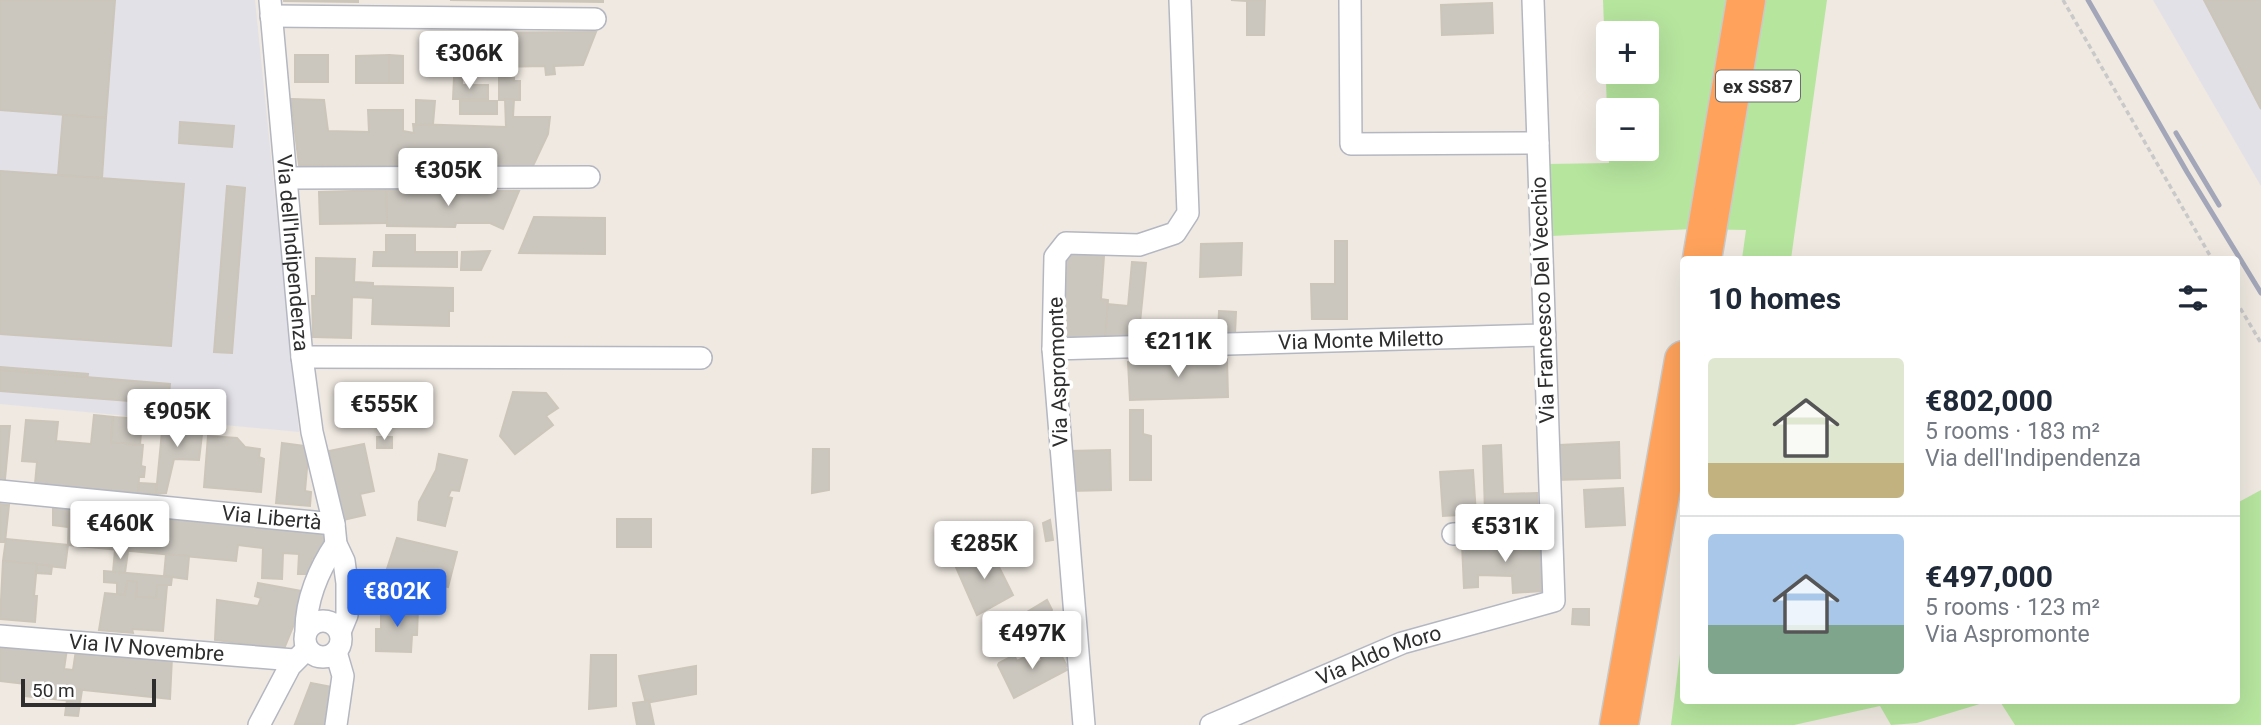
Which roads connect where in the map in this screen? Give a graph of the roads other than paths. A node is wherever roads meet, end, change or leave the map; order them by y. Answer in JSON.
{"nodes":[{"id":1,"x":1180,"y":0,"type":"edge"},
{"id":2,"x":1350,"y":0,"type":"edge"},
{"id":3,"x":1533,"y":0,"type":"edge"},
{"id":4,"x":1746,"y":0,"type":"edge"},
{"id":5,"x":1772,"y":0,"type":"edge"},
{"id":6,"x":270,"y":8,"type":"edge"},
{"id":7,"x":595,"y":19,"type":"dead end"},
{"id":8,"x":1538,"y":143,"type":"junction"},
{"id":9,"x":1731,"y":169,"type":"junction"},
{"id":10,"x":589,"y":177,"type":"dead end"},
{"id":11,"x":286,"y":178,"type":"junction"},
{"id":12,"x":1703,"y":256,"type":"edge"},
{"id":13,"x":1728,"y":256,"type":"edge"},
{"id":14,"x":1545,"y":335,"type":"junction"},
{"id":15,"x":1053,"y":349,"type":"junction"},
{"id":16,"x":302,"y":357,"type":"junction"},
{"id":17,"x":701,"y":358,"type":"dead end"},
{"id":18,"x":1680,"y":382,"type":"edge"},
{"id":19,"x":0,"y":491,"type":"edge"},
{"id":20,"x":1551,"y":529,"type":"junction"},
{"id":21,"x":335,"y":534,"type":"junction"},
{"id":22,"x":1452,"y":534,"type":"dead end"},
{"id":23,"x":1680,"y":534,"type":"edge"},
{"id":24,"x":1554,"y":601,"type":"joint"},
{"id":25,"x":0,"y":635,"type":"edge"},
{"id":26,"x":338,"y":642,"type":"junction"},
{"id":27,"x":303,"y":647,"type":"junction"},
{"id":28,"x":259,"y":725,"type":"edge"},
{"id":29,"x":336,"y":725,"type":"edge"},
{"id":30,"x":1084,"y":725,"type":"edge"},
{"id":31,"x":1211,"y":725,"type":"edge"},
{"id":32,"x":1619,"y":725,"type":"edge"},
{"id":33,"x":1646,"y":725,"type":"edge"}],
"edges":[{"from":1,"to":15,"type":"street","name":"Via Aspromonte"},
{"from":2,"to":8,"type":"street"},
{"from":3,"to":8,"type":"street","name":"Via Francesco Del Vecchio"},
{"from":4,"to":9,"type":"highway","number":"ex SS87"},
{"from":5,"to":9,"type":"highway","number":"ex SS87"},
{"from":6,"to":7,"type":"street"},
{"from":6,"to":11,"type":"street","name":"Via dell'Indipendenza"},
{"from":8,"to":14,"type":"street","name":"Via Francesco Del Vecchio"},
{"from":9,"to":12,"type":"highway","number":"ex SS87"},
{"from":9,"to":13,"type":"highway"},
{"from":10,"to":11,"type":"street"},
{"from":11,"to":16,"type":"street","name":"Via dell'Indipendenza"},
{"from":14,"to":15,"type":"street","name":"Via Monte Miletto"},
{"from":14,"to":20,"type":"street","name":"Via Francesco Del Vecchio"},
{"from":15,"to":30,"type":"street","name":"Via Aspromonte"},
{"from":16,"to":17,"type":"street"},
{"from":16,"to":21,"type":"street","name":"Via dell'Indipendenza"},
{"from":18,"to":32,"type":"highway"},
{"from":19,"to":21,"type":"street","name":"Via Libertà"},
{"from":20,"to":22,"type":"street"},
{"from":20,"to":24,"type":"street","name":"Via Francesco Del Vecchio"},
{"from":21,"to":26,"type":"street","name":"Via dell'Indipendenza"},
{"from":21,"to":27,"type":"street"},
{"from":23,"to":33,"type":"highway"},
{"from":24,"to":31,"type":"street","name":"Via Aldo Moro"},
{"from":25,"to":27,"type":"street","name":"Via IV Novembre"},
{"from":26,"to":27,"type":"street"},
{"from":26,"to":27,"type":"street"},
{"from":26,"to":29,"type":"street","name":"Via dell'Indipendenza"},
{"from":27,"to":28,"type":"street"}]}
